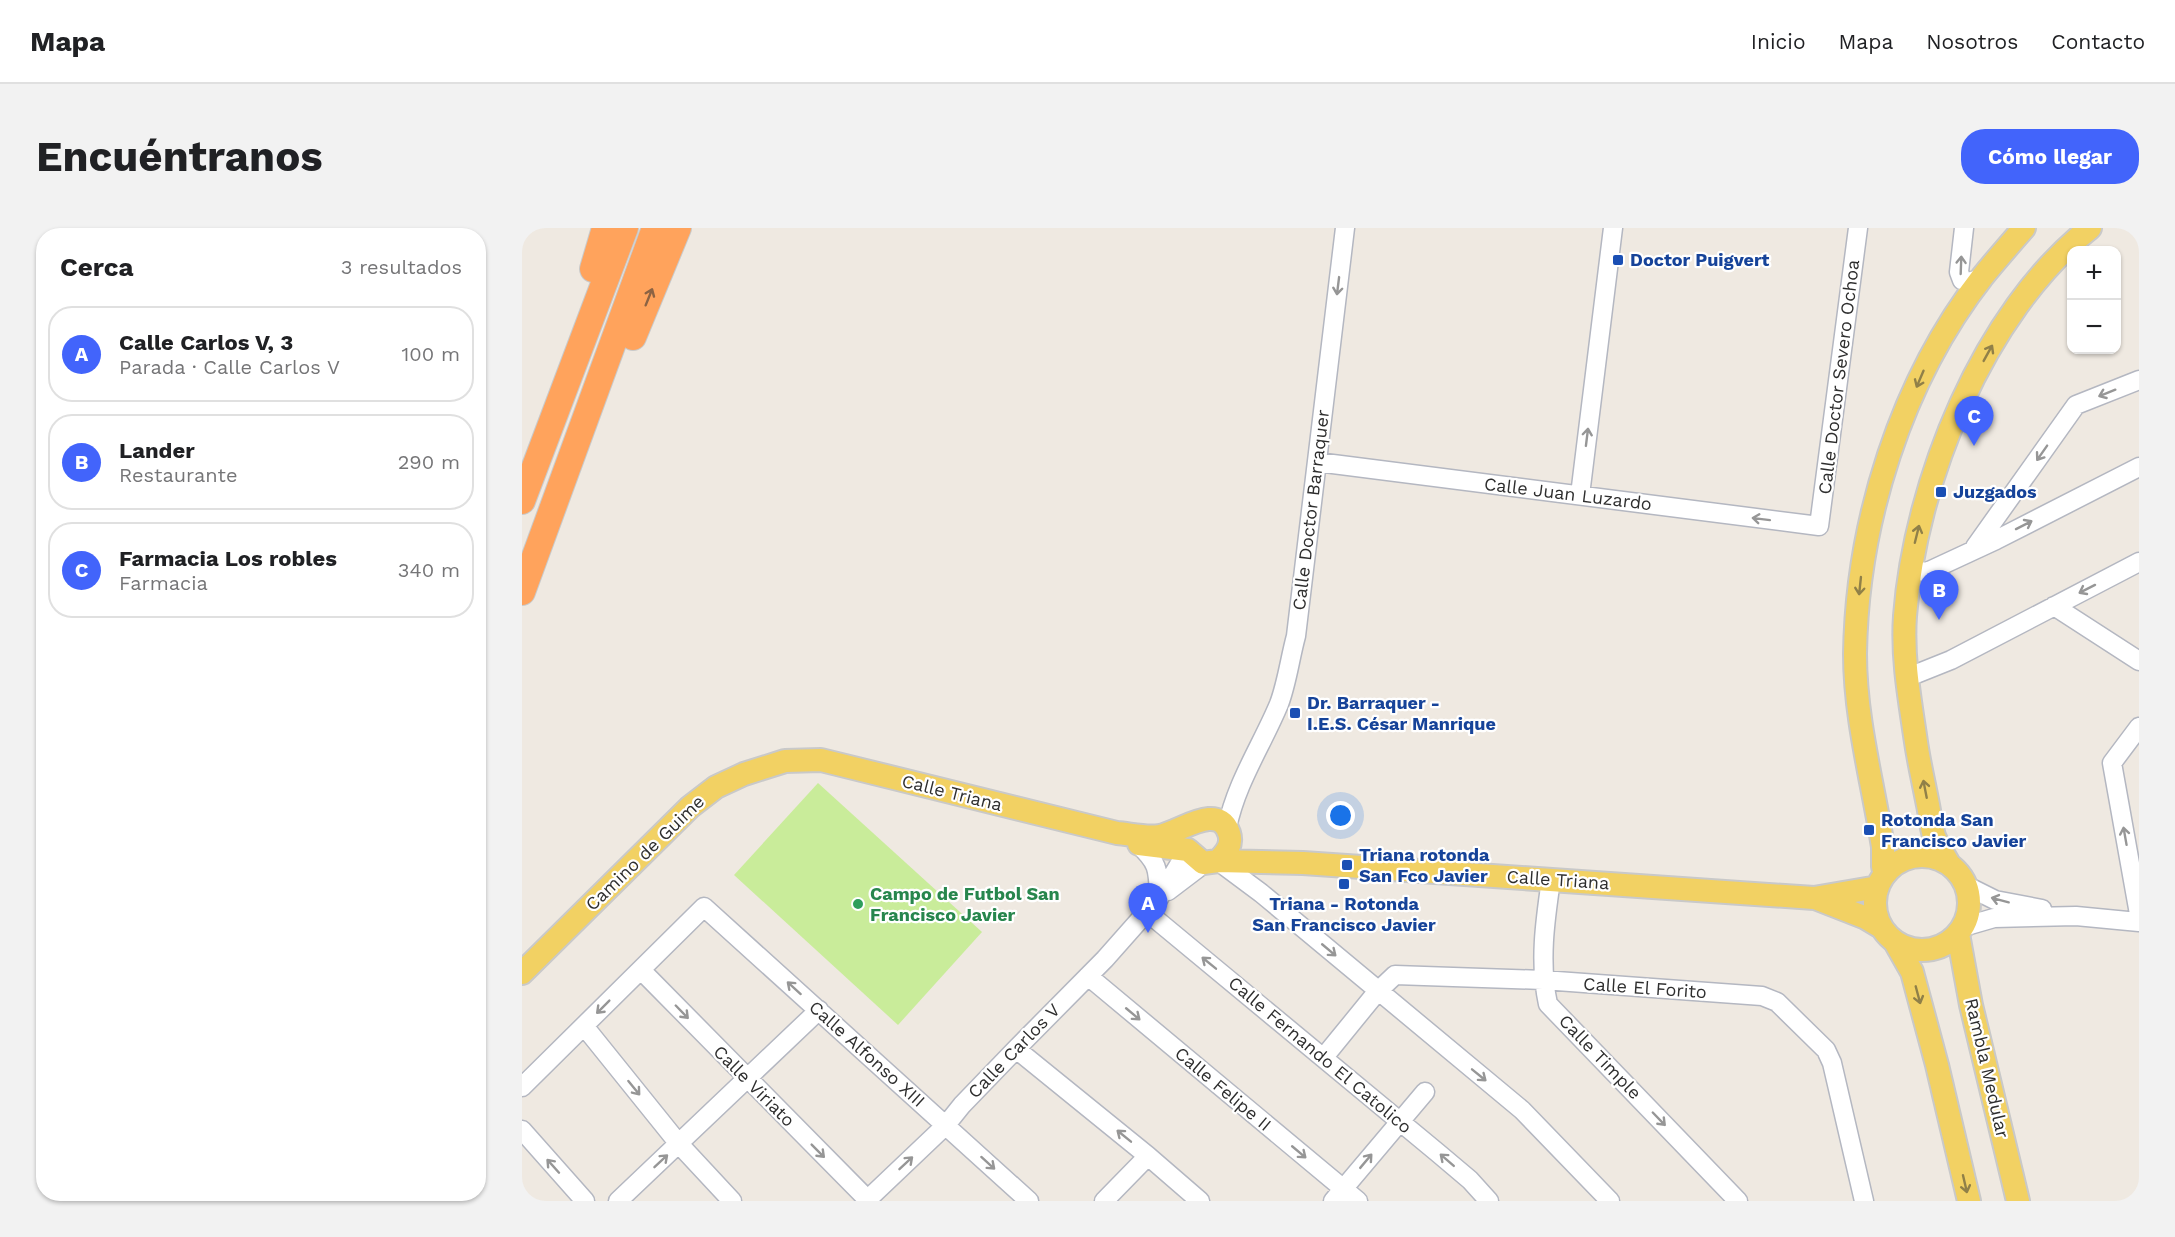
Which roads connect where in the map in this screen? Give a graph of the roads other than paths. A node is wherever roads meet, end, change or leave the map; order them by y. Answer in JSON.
{"nodes":[{"id":1,"x":605,"y":228,"type":"edge"},
{"id":2,"x":625,"y":228,"type":"edge"},
{"id":3,"x":655,"y":228,"type":"edge"},
{"id":4,"x":678,"y":228,"type":"edge"},
{"id":5,"x":1345,"y":228,"type":"edge"},
{"id":6,"x":1613,"y":228,"type":"edge"},
{"id":7,"x":1858,"y":228,"type":"edge"},
{"id":8,"x":1964,"y":228,"type":"edge"},
{"id":9,"x":2024,"y":228,"type":"edge"},
{"id":10,"x":2090,"y":228,"type":"edge"},
{"id":11,"x":1982,"y":277,"type":"junction"},
{"id":12,"x":2139,"y":380,"type":"edge"},
{"id":13,"x":1317,"y":462,"type":"junction"},
{"id":14,"x":2139,"y":466,"type":"edge"},
{"id":15,"x":533,"y":474,"type":"junction"},
{"id":16,"x":1580,"y":495,"type":"junction"},
{"id":17,"x":522,"y":501,"type":"edge"},
{"id":18,"x":1820,"y":526,"type":"joint"},
{"id":19,"x":541,"y":542,"type":"junction"},
{"id":20,"x":1972,"y":551,"type":"junction"},
{"id":21,"x":2139,"y":562,"type":"edge"},
{"id":22,"x":1910,"y":570,"type":"junction"},
{"id":23,"x":522,"y":592,"type":"edge"},
{"id":24,"x":2054,"y":606,"type":"junction"},
{"id":25,"x":2139,"y":660,"type":"edge"},
{"id":26,"x":1906,"y":678,"type":"junction"},
{"id":27,"x":2139,"y":727,"type":"edge"},
{"id":28,"x":786,"y":761,"type":"joint"},
{"id":29,"x":1242,"y":782,"type":"junction"},
{"id":30,"x":1197,"y":821,"type":"junction"},
{"id":31,"x":1229,"y":832,"type":"junction"},
{"id":32,"x":1117,"y":833,"type":"junction"},
{"id":33,"x":1138,"y":844,"type":"junction"},
{"id":34,"x":1203,"y":858,"type":"junction"},
{"id":35,"x":1303,"y":863,"type":"junction"},
{"id":36,"x":1949,"y":864,"type":"junction"},
{"id":37,"x":1551,"y":880,"type":"junction"},
{"id":38,"x":1882,"y":880,"type":"junction"},
{"id":39,"x":1967,"y":886,"type":"junction"},
{"id":40,"x":1159,"y":898,"type":"junction"},
{"id":41,"x":1814,"y":898,"type":"junction"},
{"id":42,"x":1147,"y":912,"type":"junction"},
{"id":43,"x":2139,"y":914,"type":"edge"},
{"id":44,"x":2076,"y":916,"type":"junction"},
{"id":45,"x":2139,"y":922,"type":"edge"},
{"id":46,"x":1961,"y":931,"type":"junction"},
{"id":47,"x":1888,"y":935,"type":"junction"},
{"id":48,"x":641,"y":970,"type":"junction"},
{"id":49,"x":522,"y":973,"type":"edge"},
{"id":50,"x":1088,"y":976,"type":"junction"},
{"id":51,"x":1543,"y":980,"type":"junction"},
{"id":52,"x":1377,"y":992,"type":"junction"},
{"id":53,"x":819,"y":1010,"type":"junction"},
{"id":54,"x":584,"y":1026,"type":"junction"},
{"id":55,"x":1016,"y":1049,"type":"junction"},
{"id":56,"x":1324,"y":1056,"type":"junction"},
{"id":57,"x":747,"y":1079,"type":"junction"},
{"id":58,"x":522,"y":1087,"type":"edge"},
{"id":59,"x":1425,"y":1092,"type":"dead end"},
{"id":60,"x":1399,"y":1122,"type":"junction"},
{"id":61,"x":946,"y":1125,"type":"junction"},
{"id":62,"x":522,"y":1130,"type":"edge"},
{"id":63,"x":679,"y":1144,"type":"junction"},
{"id":64,"x":1148,"y":1156,"type":"junction"},
{"id":65,"x":1338,"y":1195,"type":"edge"},
{"id":66,"x":1018,"y":1198,"type":"edge"},
{"id":67,"x":585,"y":1201,"type":"edge"},
{"id":68,"x":618,"y":1201,"type":"edge"},
{"id":69,"x":732,"y":1201,"type":"edge"},
{"id":70,"x":867,"y":1201,"type":"edge"},
{"id":71,"x":1104,"y":1201,"type":"edge"},
{"id":72,"x":1200,"y":1201,"type":"edge"},
{"id":73,"x":1358,"y":1201,"type":"edge"},
{"id":74,"x":1489,"y":1201,"type":"edge"},
{"id":75,"x":1610,"y":1201,"type":"edge"},
{"id":76,"x":1738,"y":1201,"type":"edge"},
{"id":77,"x":1864,"y":1201,"type":"edge"},
{"id":78,"x":1969,"y":1201,"type":"edge"},
{"id":79,"x":2018,"y":1201,"type":"edge"}],
"edges":[{"from":1,"to":15,"type":"highway"},
{"from":2,"to":15,"type":"highway"},
{"from":3,"to":19,"type":"highway"},
{"from":19,"to":4,"type":"highway","one_way":true},
{"from":5,"to":13,"type":"street","name":"Calle Doctor Barraquer","one_way":true},
{"from":16,"to":6,"type":"street","one_way":true},
{"from":7,"to":18,"type":"street","name":"Calle Doctor Severo Ochoa"},
{"from":11,"to":8,"type":"street","one_way":true},
{"from":9,"to":11,"type":"main road"},
{"from":22,"to":10,"type":"main road","one_way":true},
{"from":11,"to":38,"type":"main road","one_way":true},
{"from":12,"to":20,"type":"street","one_way":true},
{"from":13,"to":16,"type":"street","name":"Calle Juan Luzardo"},
{"from":13,"to":29,"type":"street","name":"Calle Doctor Barraquer"},
{"from":20,"to":14,"type":"street","one_way":true},
{"from":15,"to":17,"type":"highway"},
{"from":18,"to":16,"type":"street","name":"Calle Juan Luzardo","one_way":true},
{"from":19,"to":23,"type":"highway"},
{"from":20,"to":22,"type":"street"},
{"from":21,"to":24,"type":"street","one_way":true},
{"from":22,"to":26,"type":"main road"},
{"from":24,"to":25,"type":"street"},
{"from":24,"to":26,"type":"street"},
{"from":36,"to":26,"type":"main road","one_way":true},
{"from":43,"to":27,"type":"street","one_way":true},
{"from":28,"to":32,"type":"main road","name":"Calle Triana"},
{"from":28,"to":49,"type":"main road","name":"Camino de Guime"},
{"from":29,"to":30,"type":"street","name":"Calle Doctor Barraquer"},
{"from":29,"to":31,"type":"street","name":"Calle Doctor Barraquer"},
{"from":30,"to":31,"type":"main road"},
{"from":30,"to":32,"type":"main road"},
{"from":30,"to":34,"type":"main road"},
{"from":31,"to":34,"type":"main road"},
{"from":31,"to":35,"type":"main road","name":"Calle Triana"},
{"from":32,"to":33,"type":"main road"},
{"from":33,"to":34,"type":"main road","name":"Calle Triana"},
{"from":33,"to":40,"type":"street"},
{"from":34,"to":35,"type":"main road","name":"Calle Triana"},
{"from":34,"to":40,"type":"street","name":"Calle Carlos V"},
{"from":34,"to":52,"type":"street","one_way":true},
{"from":35,"to":37,"type":"main road","name":"Calle Triana"},
{"from":36,"to":38,"type":"main road"},
{"from":36,"to":39,"type":"main road"},
{"from":37,"to":41,"type":"main road","name":"Calle Triana"},
{"from":37,"to":51,"type":"street","name":"Calle Timple"},
{"from":38,"to":41,"type":"main road","name":"Calle Triana"},
{"from":38,"to":47,"type":"main road"},
{"from":44,"to":39,"type":"street","one_way":true},
{"from":39,"to":46,"type":"main road"},
{"from":40,"to":42,"type":"street","name":"Calle Carlos V"},
{"from":41,"to":47,"type":"main road","name":"Calle Triana"},
{"from":42,"to":50,"type":"street","name":"Calle Carlos V"},
{"from":56,"to":42,"type":"street","name":"Calle Fernando El Catolico","one_way":true},
{"from":44,"to":45,"type":"street"},
{"from":44,"to":46,"type":"street"},
{"from":46,"to":47,"type":"main road"},
{"from":46,"to":79,"type":"main road","name":"Rambla Medular"},
{"from":47,"to":78,"type":"main road","one_way":true},
{"from":53,"to":48,"type":"street","name":"Calle Alfonso XIII","one_way":true},
{"from":48,"to":54,"type":"street","one_way":true},
{"from":48,"to":57,"type":"street","name":"Calle Viriato","one_way":true},
{"from":50,"to":55,"type":"street","name":"Calle Carlos V"},
{"from":50,"to":65,"type":"street","name":"Calle Felipe II","one_way":true},
{"from":51,"to":52,"type":"street","name":"Calle El Forito"},
{"from":51,"to":76,"type":"street","name":"Calle Timple","one_way":true},
{"from":51,"to":77,"type":"street","name":"Calle El Forito"},
{"from":52,"to":56,"type":"street","name":"Calle El Forito"},
{"from":52,"to":75,"type":"street","one_way":true},
{"from":53,"to":57,"type":"street"},
{"from":53,"to":61,"type":"street","name":"Calle Alfonso XIII"},
{"from":54,"to":58,"type":"street"},
{"from":54,"to":63,"type":"street","one_way":true},
{"from":55,"to":61,"type":"street","name":"Calle Carlos V"},
{"from":64,"to":55,"type":"street","one_way":true},
{"from":56,"to":60,"type":"street","name":"Calle Fernando El Catolico"},
{"from":57,"to":63,"type":"street"},
{"from":57,"to":70,"type":"street","name":"Calle Viriato","one_way":true},
{"from":59,"to":60,"type":"street"},
{"from":65,"to":60,"type":"street","one_way":true},
{"from":74,"to":60,"type":"street","name":"Calle Fernando El Catolico","one_way":true},
{"from":61,"to":66,"type":"street","name":"Calle Alfonso XIII","one_way":true},
{"from":70,"to":61,"type":"street","name":"Calle Carlos V","one_way":true},
{"from":67,"to":62,"type":"street","one_way":true},
{"from":68,"to":63,"type":"street","one_way":true},
{"from":63,"to":69,"type":"street"},
{"from":64,"to":71,"type":"street"},
{"from":64,"to":72,"type":"street"},
{"from":65,"to":73,"type":"street","name":"Calle Felipe II"}]}
